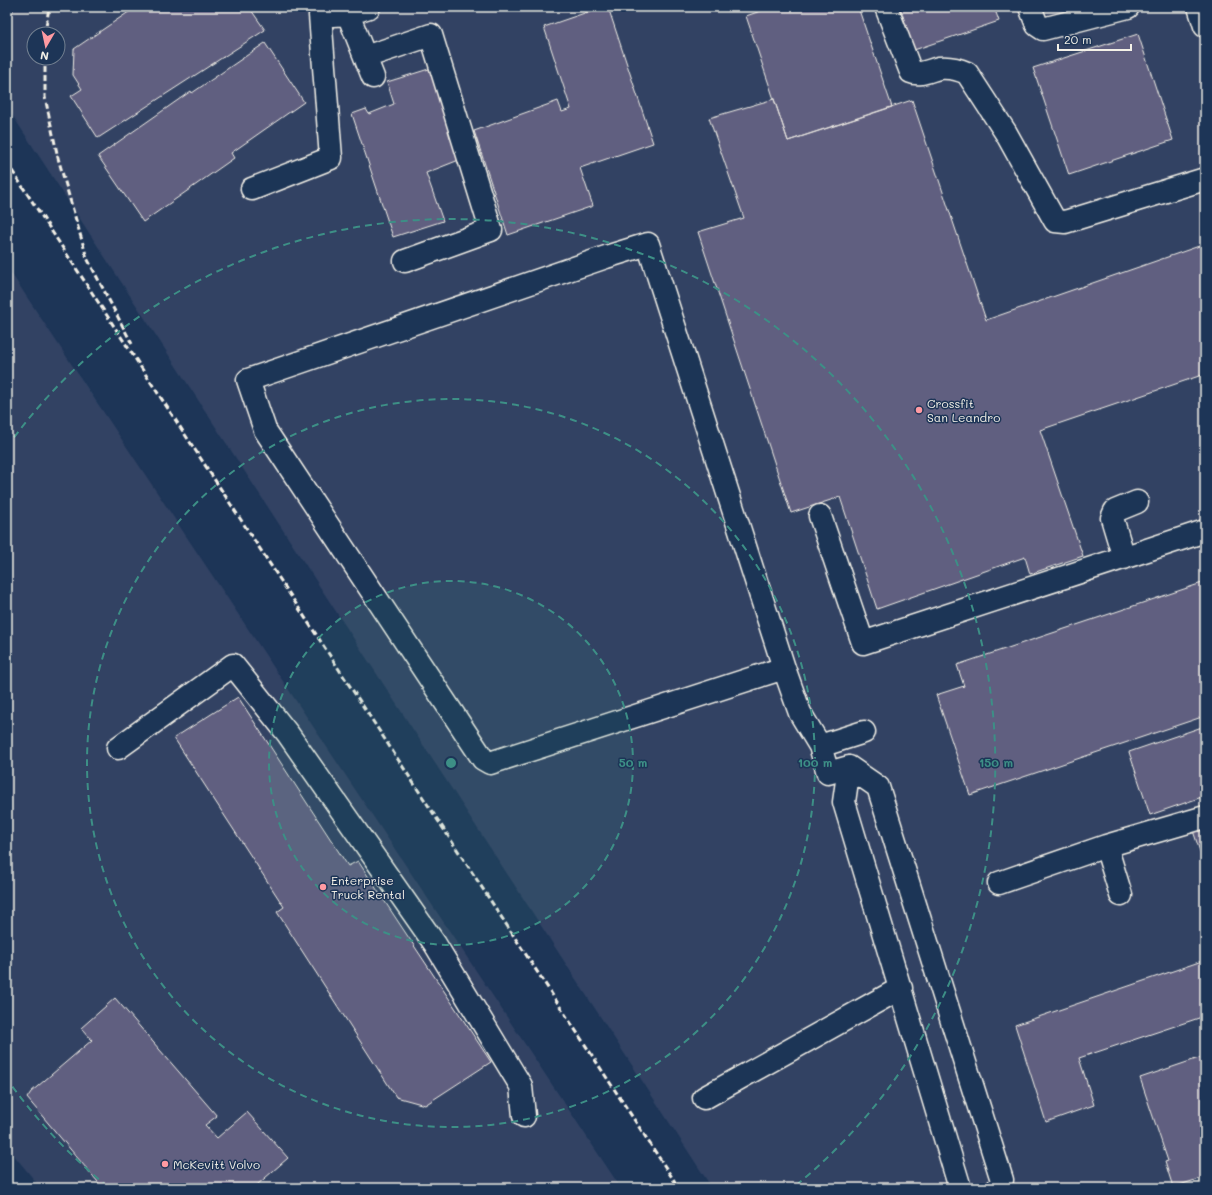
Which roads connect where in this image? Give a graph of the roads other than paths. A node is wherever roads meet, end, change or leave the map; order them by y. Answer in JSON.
{"nodes":[{"id":1,"x":368,"y":7,"type":"edge"},
{"id":2,"x":886,"y":7,"type":"edge"},
{"id":3,"x":1030,"y":7,"type":"edge"},
{"id":4,"x":1128,"y":7,"type":"edge"},
{"id":5,"x":1199,"y":7,"type":"edge"},
{"id":6,"x":314,"y":11,"type":"edge"},
{"id":7,"x":348,"y":14,"type":"junction"},
{"id":8,"x":1205,"y":26,"type":"edge"},
{"id":9,"x":1205,"y":179,"type":"edge"},
{"id":10,"x":252,"y":189,"type":"dead end"},
{"id":11,"x":405,"y":261,"type":"dead end"},
{"id":12,"x":1138,"y":502,"type":"dead end"},
{"id":13,"x":820,"y":516,"type":"dead end"},
{"id":14,"x":1205,"y":531,"type":"edge"},
{"id":15,"x":1124,"y":558,"type":"junction"},
{"id":16,"x":784,"y":668,"type":"junction"},
{"id":17,"x":864,"y":732,"type":"dead end"},
{"id":18,"x":820,"y":746,"type":"junction"},
{"id":19,"x":118,"y":748,"type":"dead end"},
{"id":20,"x":849,"y":767,"type":"junction"},
{"id":21,"x":1205,"y":817,"type":"edge"},
{"id":22,"x":1106,"y":846,"type":"junction"},
{"id":23,"x":999,"y":883,"type":"dead end"},
{"id":24,"x":1121,"y":895,"type":"dead end"},
{"id":25,"x":901,"y":988,"type":"junction"},
{"id":26,"x":704,"y":1098,"type":"dead end"},
{"id":27,"x":524,"y":1116,"type":"dead end"},
{"id":28,"x":960,"y":1188,"type":"edge"},
{"id":29,"x":998,"y":1188,"type":"edge"}],
"edges":[{"from":1,"to":7,"type":"street"},
{"from":2,"to":9,"type":"street"},
{"from":3,"to":4,"type":"street"},
{"from":5,"to":8,"type":"street"},
{"from":6,"to":7,"type":"street"},
{"from":6,"to":10,"type":"street"},
{"from":7,"to":11,"type":"street"},
{"from":12,"to":15,"type":"street"},
{"from":13,"to":15,"type":"street"},
{"from":14,"to":15,"type":"street"},
{"from":16,"to":16,"type":"street"},
{"from":16,"to":18,"type":"street"},
{"from":17,"to":18,"type":"street"},
{"from":18,"to":20,"type":"street"},
{"from":19,"to":27,"type":"street"},
{"from":20,"to":25,"type":"street"},
{"from":20,"to":29,"type":"street"},
{"from":21,"to":22,"type":"street"},
{"from":22,"to":23,"type":"street"},
{"from":22,"to":24,"type":"street"},
{"from":25,"to":26,"type":"street"},
{"from":25,"to":28,"type":"street"}]}
